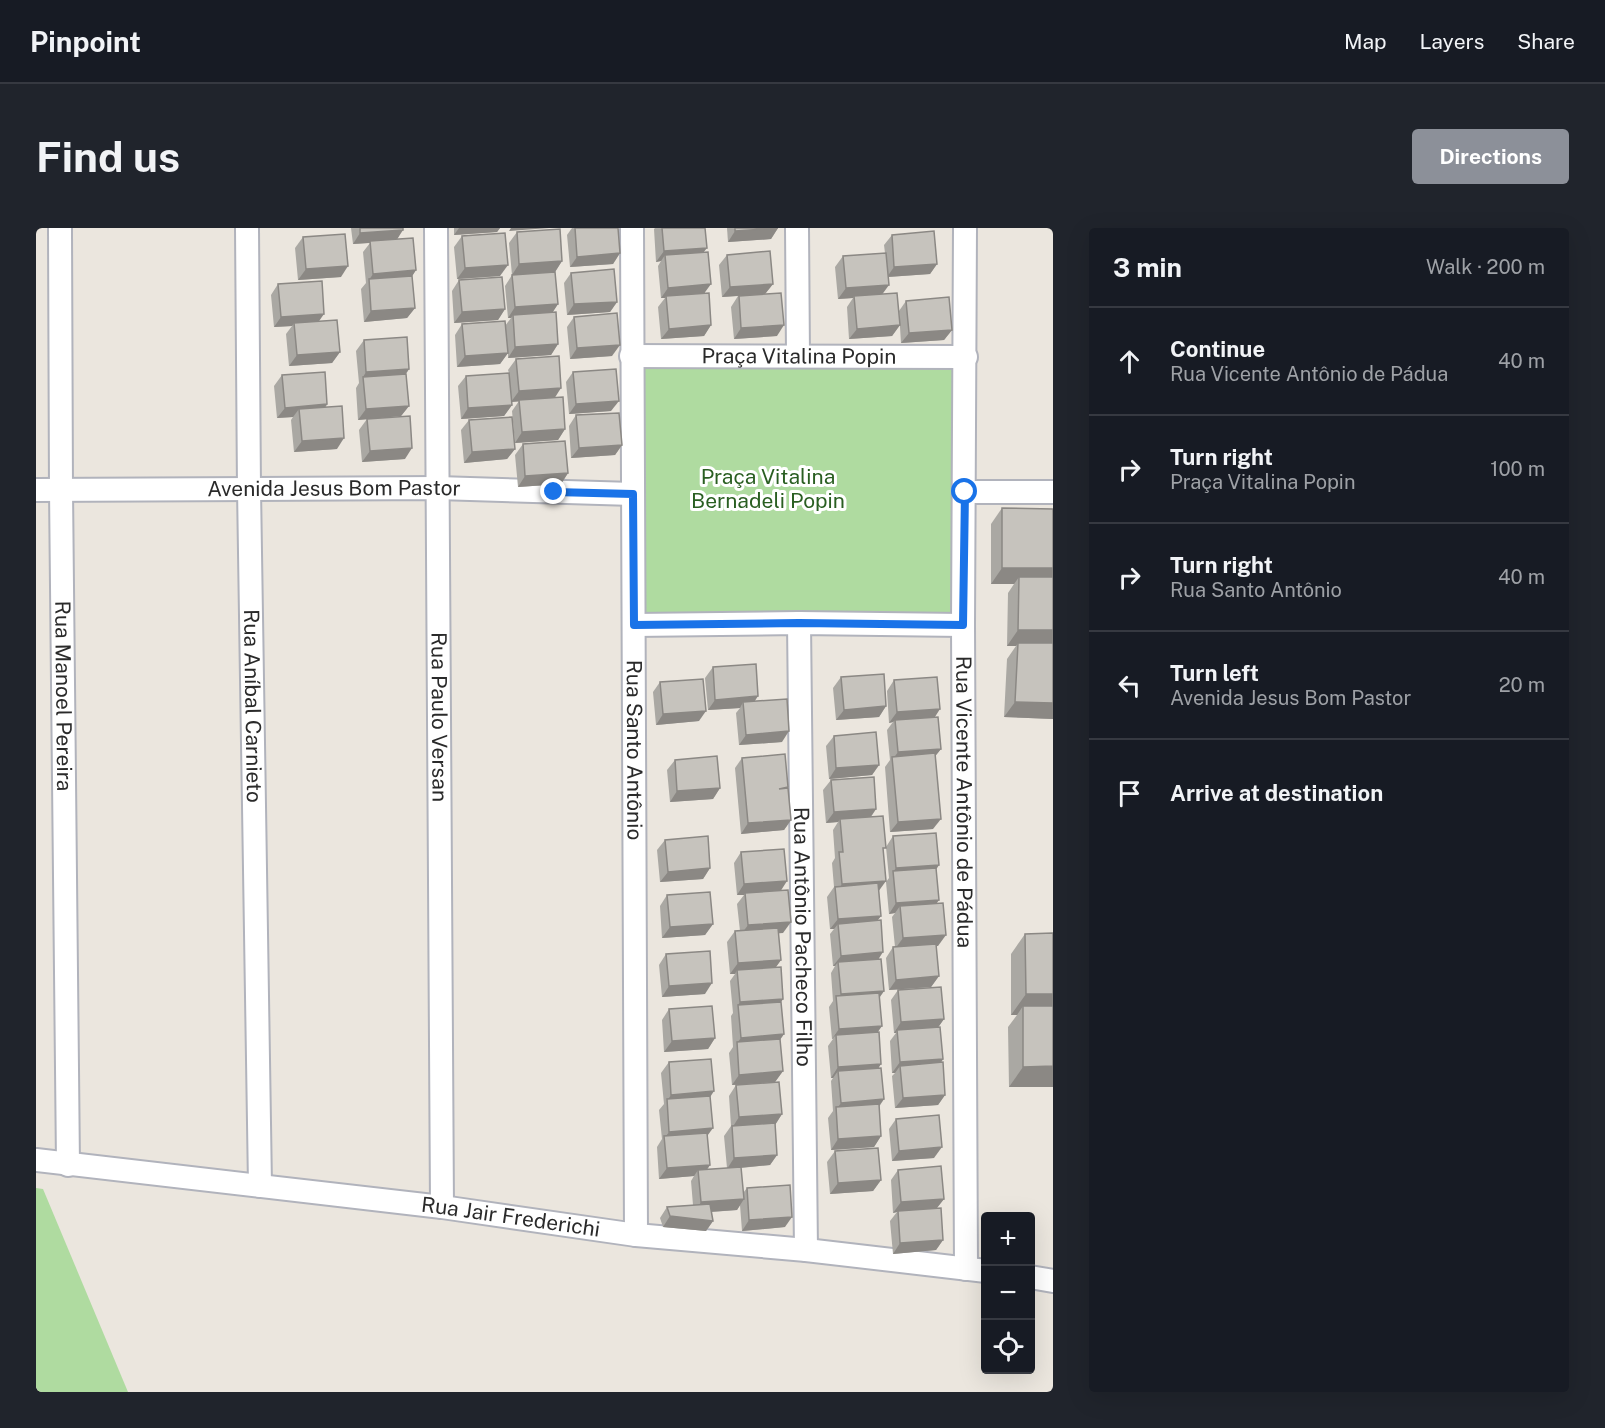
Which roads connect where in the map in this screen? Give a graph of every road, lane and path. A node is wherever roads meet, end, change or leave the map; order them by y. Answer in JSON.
{"nodes":[{"id":1,"x":60,"y":228,"type":"edge"},
{"id":2,"x":248,"y":228,"type":"edge"},
{"id":3,"x":436,"y":228,"type":"edge"},
{"id":4,"x":632,"y":228,"type":"edge"},
{"id":5,"x":797,"y":228,"type":"edge"},
{"id":6,"x":965,"y":228,"type":"edge"},
{"id":7,"x":798,"y":355,"type":"junction"},
{"id":8,"x":632,"y":356,"type":"junction"},
{"id":9,"x":966,"y":357,"type":"junction"},
{"id":10,"x":438,"y":488,"type":"junction"},
{"id":11,"x":249,"y":489,"type":"junction"},
{"id":12,"x":36,"y":490,"type":"edge"},
{"id":13,"x":61,"y":490,"type":"junction"},
{"id":14,"x":965,"y":492,"type":"junction"},
{"id":15,"x":1053,"y":492,"type":"edge"},
{"id":16,"x":633,"y":494,"type":"junction"},
{"id":17,"x":799,"y":623,"type":"junction"},
{"id":18,"x":634,"y":625,"type":"junction"},
{"id":19,"x":963,"y":625,"type":"junction"},
{"id":20,"x":36,"y":1160,"type":"edge"},
{"id":21,"x":68,"y":1165,"type":"junction"},
{"id":22,"x":260,"y":1186,"type":"junction"},
{"id":23,"x":442,"y":1207,"type":"junction"},
{"id":24,"x":636,"y":1235,"type":"junction"},
{"id":25,"x":806,"y":1250,"type":"junction"},
{"id":26,"x":976,"y":1270,"type":"edge"},
{"id":27,"x":1035,"y":1279,"type":"edge"},
{"id":28,"x":1053,"y":1281,"type":"edge"}],
"edges":[{"from":1,"to":13,"type":"street","name":"Rua Manoel Pereira"},
{"from":2,"to":11,"type":"street","name":"Rua Aníbal Carnieto"},
{"from":3,"to":10,"type":"street","name":"Rua Paulo Versan"},
{"from":4,"to":8,"type":"street","name":"Rua Santo Antônio"},
{"from":5,"to":7,"type":"street"},
{"from":6,"to":9,"type":"street","name":"Rua Vicente Antônio de Pádua"},
{"from":7,"to":8,"type":"street","name":"Praça Vitalina Popin"},
{"from":7,"to":9,"type":"street","name":"Praça Vitalina Popin"},
{"from":8,"to":16,"type":"street","name":"Rua Santo Antônio"},
{"from":9,"to":14,"type":"street","name":"Rua Vicente Antônio de Pádua"},
{"from":10,"to":11,"type":"street","name":"Avenida Jesus Bom Pastor"},
{"from":10,"to":16,"type":"street","name":"Avenida Jesus Bom Pastor"},
{"from":10,"to":23,"type":"street","name":"Rua Paulo Versan"},
{"from":11,"to":13,"type":"street","name":"Avenida Jesus Bom Pastor"},
{"from":11,"to":22,"type":"street","name":"Rua Aníbal Carnieto"},
{"from":12,"to":13,"type":"street","name":"Avenida Jesus Bom Pastor"},
{"from":13,"to":21,"type":"street","name":"Rua Manoel Pereira"},
{"from":14,"to":15,"type":"street"},
{"from":14,"to":19,"type":"street","name":"Rua Vicente Antônio de Pádua"},
{"from":16,"to":18,"type":"street","name":"Rua Santo Antônio"},
{"from":17,"to":18,"type":"street"},
{"from":17,"to":19,"type":"street"},
{"from":17,"to":25,"type":"street","name":"Rua Antônio Pacheco Filho"},
{"from":18,"to":24,"type":"street","name":"Rua Santo Antônio"},
{"from":19,"to":26,"type":"street","name":"Rua Vicente Antônio de Pádua"},
{"from":20,"to":21,"type":"street","name":"Rua Jair Frederichi"},
{"from":21,"to":22,"type":"street","name":"Rua Jair Frederichi"},
{"from":22,"to":23,"type":"street","name":"Rua Jair Frederichi"},
{"from":23,"to":24,"type":"street","name":"Rua Jair Frederichi"},
{"from":24,"to":25,"type":"street","name":"Rua Jair Frederichi"},
{"from":25,"to":26,"type":"street","name":"Rua Jair Frederichi"},
{"from":27,"to":28,"type":"street"}]}
